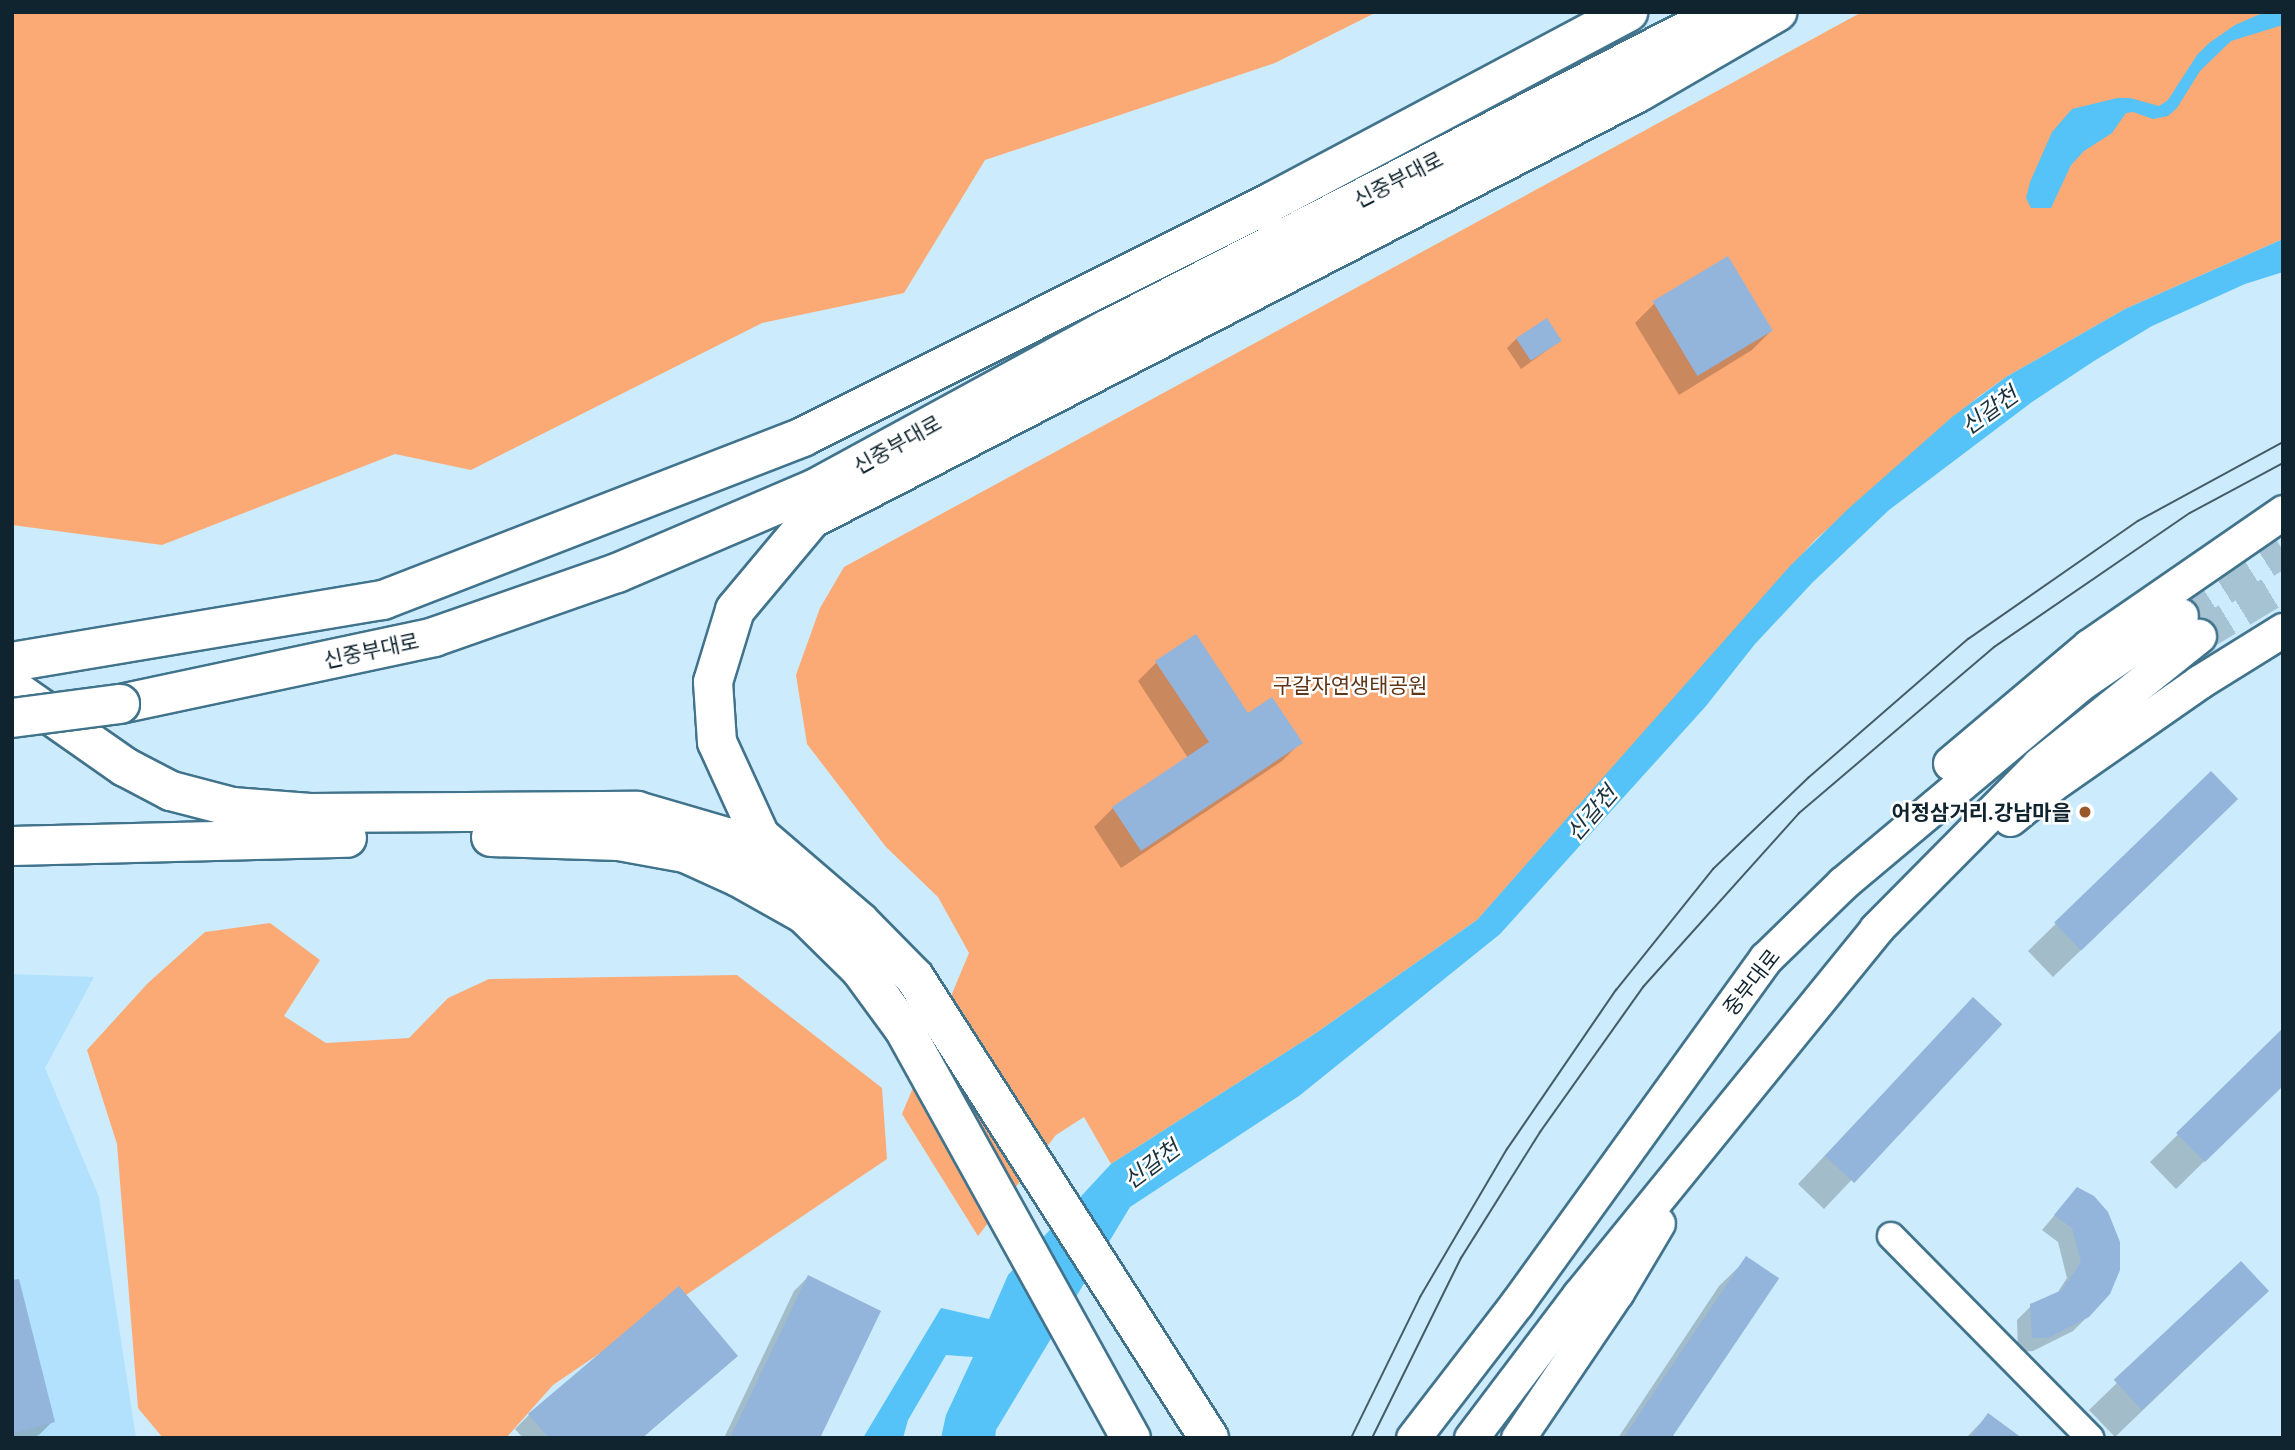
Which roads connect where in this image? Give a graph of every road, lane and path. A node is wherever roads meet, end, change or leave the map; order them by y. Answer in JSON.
{"nodes":[{"id":1,"x":1628,"y":12,"type":"edge"},
{"id":2,"x":1723,"y":12,"type":"edge"},
{"id":3,"x":1777,"y":12,"type":"edge"},
{"id":4,"x":2283,"y":512,"type":"edge"},
{"id":5,"x":2283,"y":630,"type":"edge"},
{"id":6,"x":12,"y":662,"type":"edge"},
{"id":7,"x":12,"y":688,"type":"edge"},
{"id":8,"x":12,"y":718,"type":"edge"},
{"id":9,"x":22,"y":844,"type":"edge"},
{"id":10,"x":860,"y":922,"type":"junction"},
{"id":11,"x":1876,"y":929,"type":"junction"},
{"id":12,"x":1766,"y":958,"type":"junction"},
{"id":13,"x":1723,"y":1116,"type":"junction"},
{"id":14,"x":1007,"y":1124,"type":"junction"},
{"id":15,"x":1891,"y":1236,"type":"dead end"},
{"id":16,"x":1131,"y":1438,"type":"edge"},
{"id":17,"x":1184,"y":1438,"type":"edge"},
{"id":18,"x":1209,"y":1438,"type":"edge"},
{"id":19,"x":1413,"y":1438,"type":"edge"},
{"id":20,"x":1471,"y":1438,"type":"edge"},
{"id":21,"x":1518,"y":1438,"type":"edge"},
{"id":22,"x":2090,"y":1438,"type":"edge"}],
"edges":[{"from":1,"to":6,"type":"highway","name":"신중부대로"},
{"from":2,"to":8,"type":"highway","name":"신중부대로","bridge":true},
{"from":3,"to":10,"type":"highway"},
{"from":4,"to":12,"type":"main road"},
{"from":5,"to":11,"type":"main road"},
{"from":7,"to":10,"type":"highway"},
{"from":9,"to":16,"type":"highway"},
{"from":10,"to":14,"type":"highway"},
{"from":11,"to":12,"type":"main road","name":"중부대로"},
{"from":11,"to":13,"type":"main road","name":"중부대로"},
{"from":12,"to":19,"type":"main road","name":"중부대로"},
{"from":13,"to":20,"type":"main road","name":"중부대로"},
{"from":13,"to":21,"type":"main road"},
{"from":14,"to":17,"type":"highway"},
{"from":14,"to":18,"type":"highway"},
{"from":15,"to":22,"type":"street"}]}
